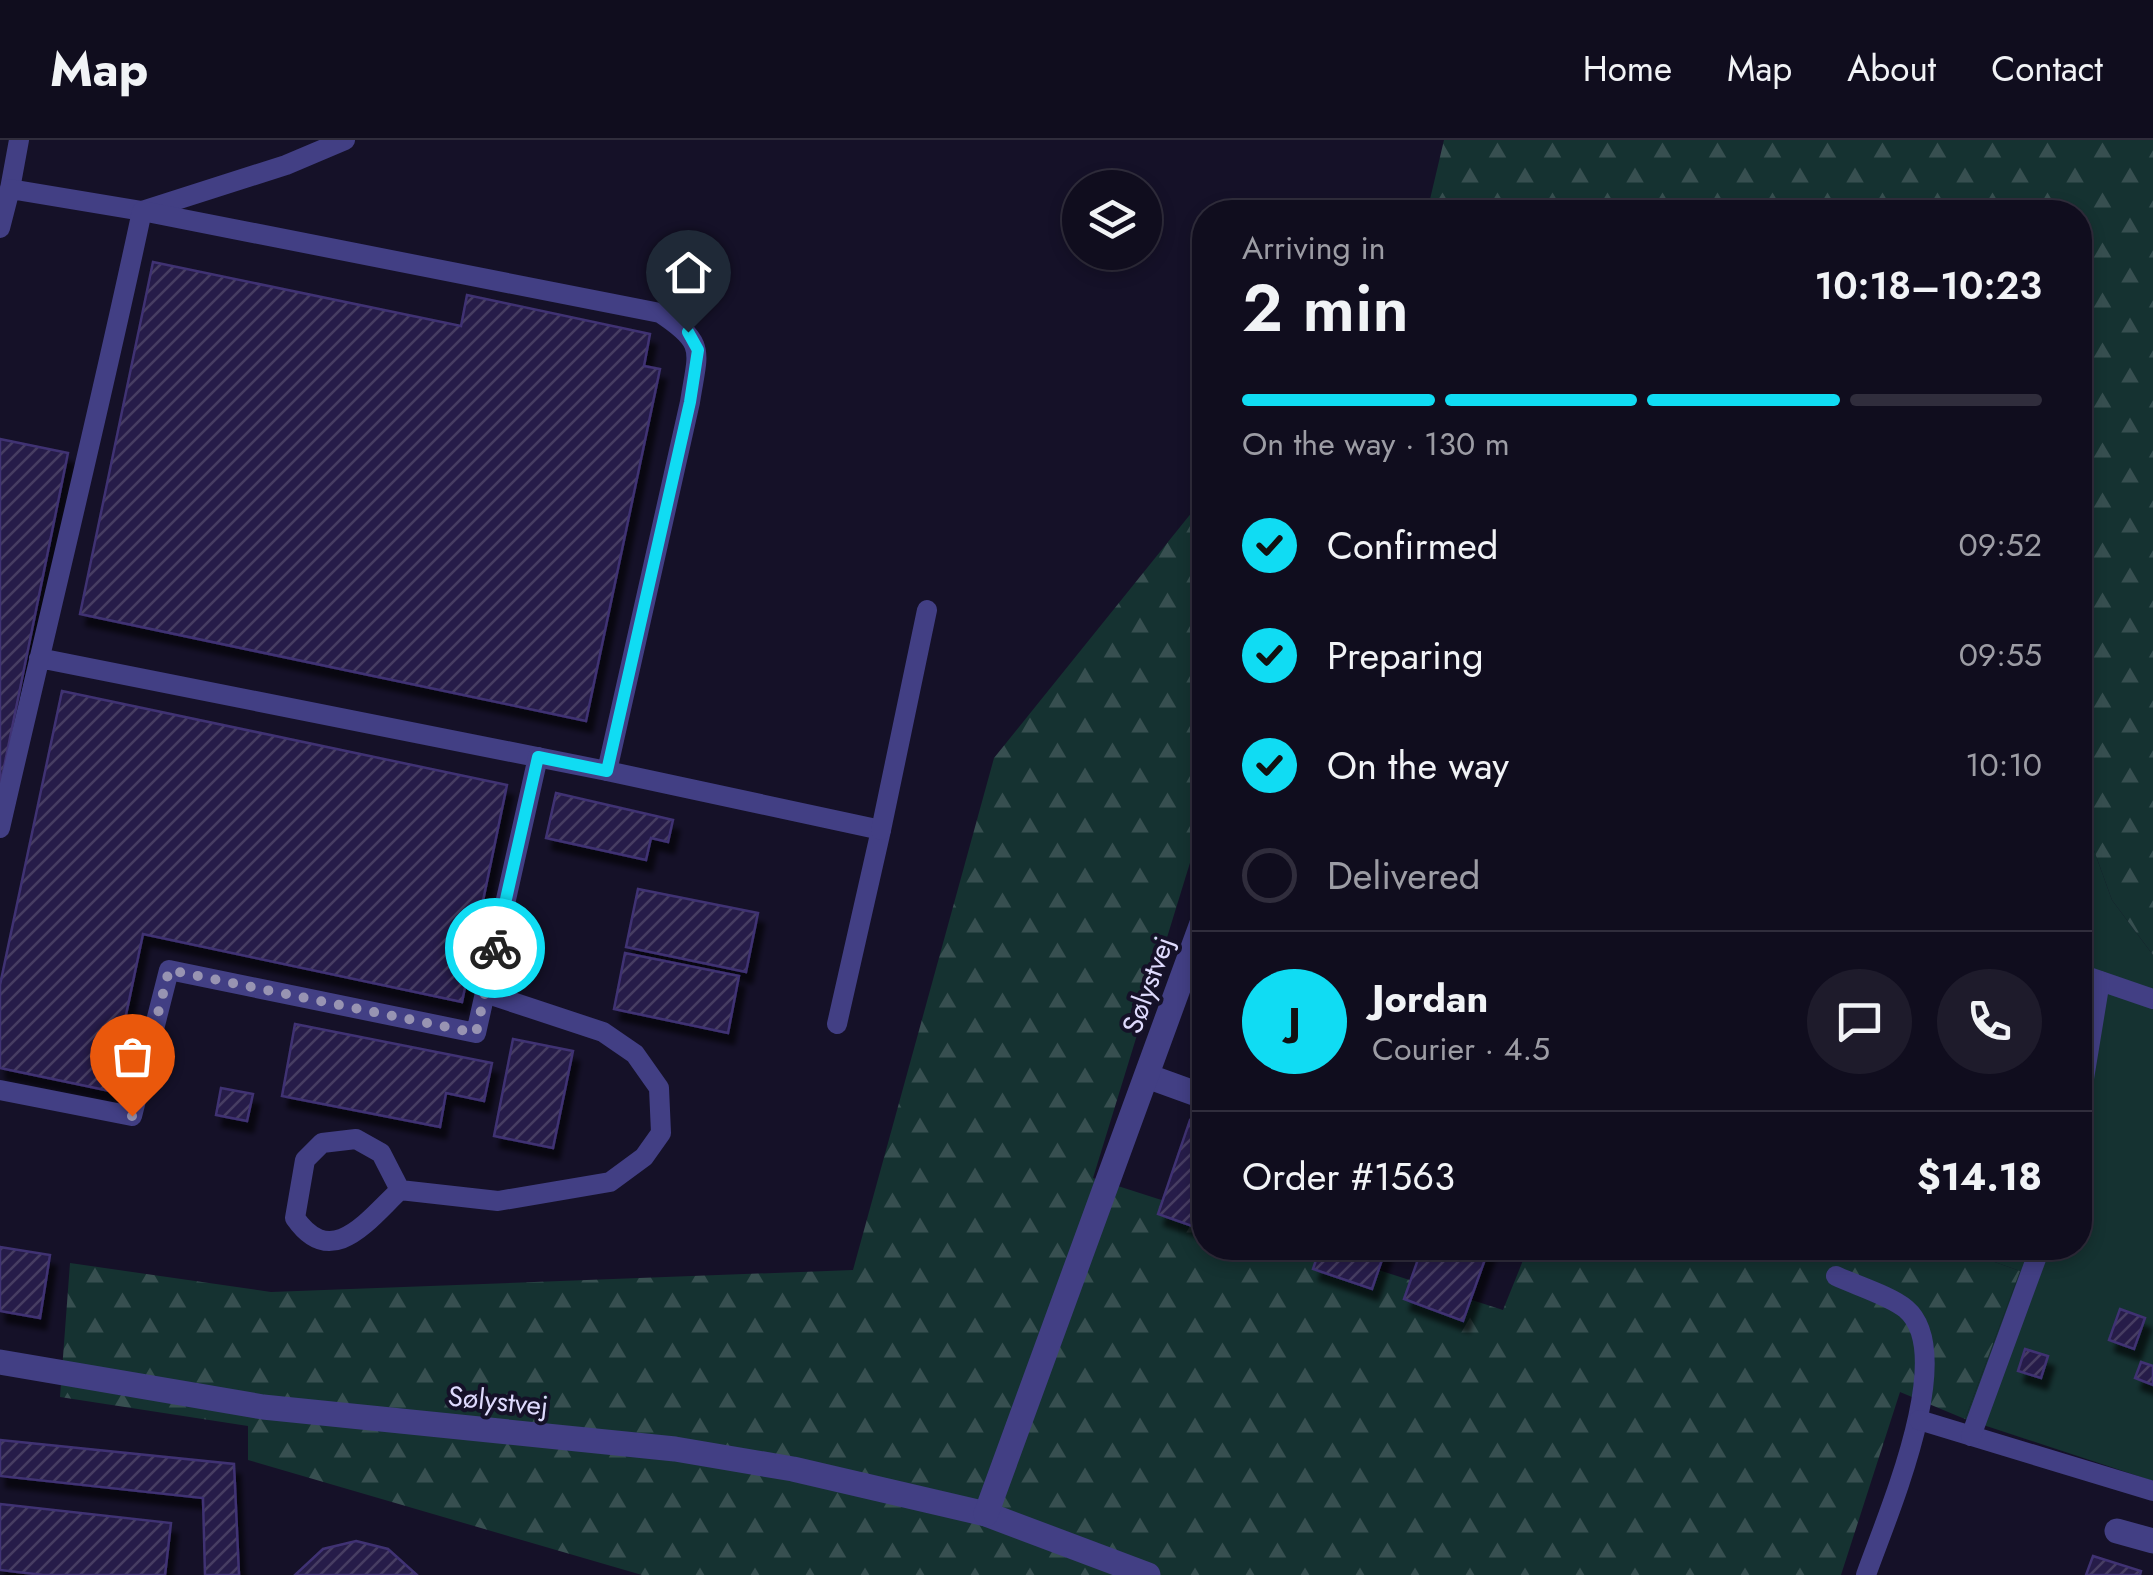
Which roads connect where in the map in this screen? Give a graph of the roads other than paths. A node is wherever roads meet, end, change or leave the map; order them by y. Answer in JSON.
{"nodes":[{"id":1,"x":19,"y":140,"type":"edge"},
{"id":2,"x":345,"y":140,"type":"edge"},
{"id":3,"x":8,"y":177,"type":"edge"},
{"id":4,"x":142,"y":211,"type":"junction"},
{"id":5,"x":0,"y":228,"type":"edge"},
{"id":6,"x":927,"y":610,"type":"dead end"},
{"id":7,"x":39,"y":658,"type":"junction"},
{"id":8,"x":538,"y":757,"type":"junction"},
{"id":9,"x":607,"y":771,"type":"junction"},
{"id":10,"x":0,"y":828,"type":"edge"},
{"id":11,"x":880,"y":830,"type":"junction"},
{"id":12,"x":1192,"y":950,"type":"edge"},
{"id":13,"x":2092,"y":978,"type":"edge"},
{"id":14,"x":485,"y":993,"type":"junction"},
{"id":15,"x":2153,"y":999,"type":"edge"},
{"id":16,"x":837,"y":1024,"type":"dead end"},
{"id":17,"x":1147,"y":1076,"type":"junction"},
{"id":18,"x":0,"y":1090,"type":"edge"},
{"id":19,"x":1192,"y":1093,"type":"edge"},
{"id":20,"x":400,"y":1190,"type":"junction"},
{"id":21,"x":2036,"y":1260,"type":"edge"},
{"id":22,"x":1836,"y":1276,"type":"dead end"},
{"id":23,"x":0,"y":1362,"type":"edge"},
{"id":24,"x":1919,"y":1420,"type":"junction"},
{"id":25,"x":1971,"y":1436,"type":"junction"},
{"id":26,"x":2153,"y":1491,"type":"edge"},
{"id":27,"x":986,"y":1514,"type":"junction"},
{"id":28,"x":2116,"y":1532,"type":"dead end"},
{"id":29,"x":2153,"y":1541,"type":"edge"},
{"id":30,"x":1148,"y":1575,"type":"edge"},
{"id":31,"x":1866,"y":1575,"type":"edge"}],
"edges":[{"from":1,"to":3,"type":"lane"},
{"from":2,"to":4,"type":"lane"},
{"from":3,"to":4,"type":"lane"},
{"from":3,"to":5,"type":"lane"},
{"from":4,"to":7,"type":"lane"},
{"from":4,"to":9,"type":"lane"},
{"from":6,"to":11,"type":"lane"},
{"from":7,"to":8,"type":"lane"},
{"from":7,"to":10,"type":"lane"},
{"from":8,"to":9,"type":"lane"},
{"from":8,"to":14,"type":"lane"},
{"from":9,"to":11,"type":"lane"},
{"from":11,"to":16,"type":"lane"},
{"from":12,"to":17,"type":"street","name":"Sølystvej"},
{"from":13,"to":15,"type":"lane"},
{"from":14,"to":18,"type":"lane"},
{"from":14,"to":20,"type":"lane"},
{"from":17,"to":19,"type":"street","name":"Sølystvej"},
{"from":17,"to":27,"type":"street","name":"Sølystvej"},
{"from":20,"to":20,"type":"lane"},
{"from":21,"to":25,"type":"lane"},
{"from":22,"to":24,"type":"lane"},
{"from":23,"to":27,"type":"street","name":"Sølystvej"},
{"from":24,"to":25,"type":"lane"},
{"from":24,"to":31,"type":"lane"},
{"from":25,"to":26,"type":"lane"},
{"from":27,"to":30,"type":"street","name":"Sølystvej"},
{"from":28,"to":29,"type":"street"}]}
